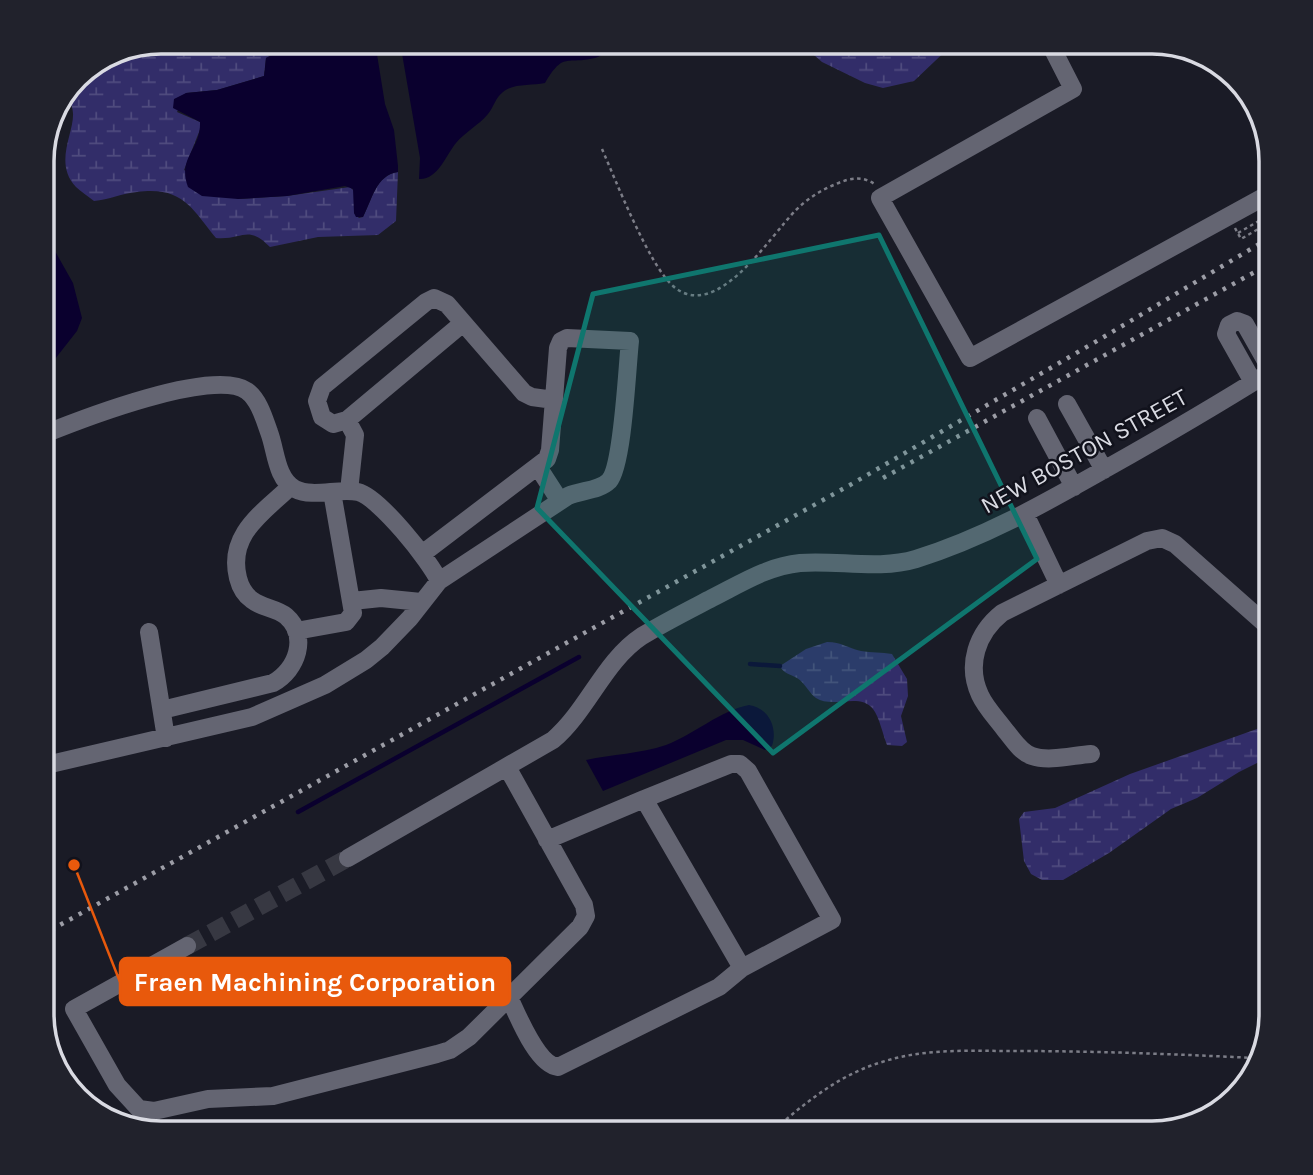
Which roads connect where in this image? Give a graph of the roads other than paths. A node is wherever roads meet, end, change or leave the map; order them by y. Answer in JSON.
{"nodes":[{"id":1,"x":1055,"y":54,"type":"edge"},
{"id":2,"x":1259,"y":200,"type":"edge"},
{"id":3,"x":463,"y":323,"type":"junction"},
{"id":4,"x":1259,"y":349,"type":"edge"},
{"id":5,"x":1259,"y":379,"type":"edge"},
{"id":6,"x":1254,"y":382,"type":"junction"},
{"id":7,"x":554,"y":400,"type":"junction"},
{"id":8,"x":1067,"y":404,"type":"dead end"},
{"id":9,"x":1037,"y":418,"type":"dead end"},
{"id":10,"x":347,"y":420,"type":"junction"},
{"id":11,"x":54,"y":430,"type":"edge"},
{"id":12,"x":538,"y":467,"type":"junction"},
{"id":13,"x":1104,"y":470,"type":"junction"},
{"id":14,"x":291,"y":486,"type":"junction"},
{"id":15,"x":1074,"y":486,"type":"junction"},
{"id":16,"x":341,"y":492,"type":"junction"},
{"id":17,"x":560,"y":501,"type":"junction"},
{"id":18,"x":1025,"y":514,"type":"junction"},
{"id":19,"x":422,"y":554,"type":"junction"},
{"id":20,"x":439,"y":582,"type":"junction"},
{"id":21,"x":1059,"y":585,"type":"junction"},
{"id":22,"x":352,"y":601,"type":"junction"},
{"id":23,"x":421,"y":602,"type":"junction"},
{"id":24,"x":1259,"y":618,"type":"edge"},
{"id":25,"x":296,"y":631,"type":"junction"},
{"id":26,"x":149,"y":632,"type":"dead end"},
{"id":27,"x":162,"y":710,"type":"junction"},
{"id":28,"x":166,"y":737,"type":"junction"},
{"id":29,"x":1091,"y":754,"type":"dead end"},
{"id":30,"x":54,"y":763,"type":"edge"},
{"id":31,"x":507,"y":767,"type":"junction"},
{"id":32,"x":644,"y":799,"type":"junction"},
{"id":33,"x":547,"y":840,"type":"junction"},
{"id":34,"x":348,"y":858,"type":"tunnel mouth"},
{"id":35,"x":187,"y":946,"type":"tunnel mouth"},
{"id":36,"x":741,"y":968,"type":"junction"},
{"id":37,"x":509,"y":997,"type":"junction"}],
"edges":[{"from":1,"to":2,"type":"street"},
{"from":3,"to":7,"type":"street"},
{"from":3,"to":10,"type":"street"},
{"from":3,"to":10,"type":"street"},
{"from":4,"to":6,"type":"street"},
{"from":5,"to":6,"type":"street","name":"NEW BOSTON STREET"},
{"from":6,"to":13,"type":"street","name":"NEW BOSTON STREET"},
{"from":7,"to":12,"type":"street"},
{"from":7,"to":17,"type":"street"},
{"from":8,"to":13,"type":"street"},
{"from":9,"to":15,"type":"street"},
{"from":10,"to":16,"type":"street"},
{"from":11,"to":14,"type":"street"},
{"from":12,"to":17,"type":"street"},
{"from":12,"to":19,"type":"street"},
{"from":13,"to":15,"type":"street","name":"NEW BOSTON STREET"},
{"from":14,"to":16,"type":"street"},
{"from":14,"to":25,"type":"street"},
{"from":15,"to":18,"type":"street","name":"NEW BOSTON STREET"},
{"from":16,"to":19,"type":"street"},
{"from":16,"to":22,"type":"street"},
{"from":17,"to":20,"type":"street"},
{"from":18,"to":21,"type":"street"},
{"from":18,"to":31,"type":"street","name":"NEW BOSTON STREET"},
{"from":19,"to":20,"type":"street"},
{"from":20,"to":23,"type":"street"},
{"from":21,"to":24,"type":"street"},
{"from":21,"to":29,"type":"street"},
{"from":22,"to":23,"type":"street"},
{"from":22,"to":25,"type":"street"},
{"from":23,"to":28,"type":"street"},
{"from":25,"to":27,"type":"street"},
{"from":26,"to":27,"type":"street"},
{"from":27,"to":28,"type":"street"},
{"from":28,"to":30,"type":"street"},
{"from":31,"to":33,"type":"street"},
{"from":31,"to":34,"type":"street","name":"NEW BOSTON STREET"},
{"from":32,"to":33,"type":"street"},
{"from":32,"to":36,"type":"street"},
{"from":32,"to":36,"type":"street"},
{"from":33,"to":37,"type":"street"},
{"from":35,"to":37,"type":"street"},
{"from":36,"to":37,"type":"street"}]}
